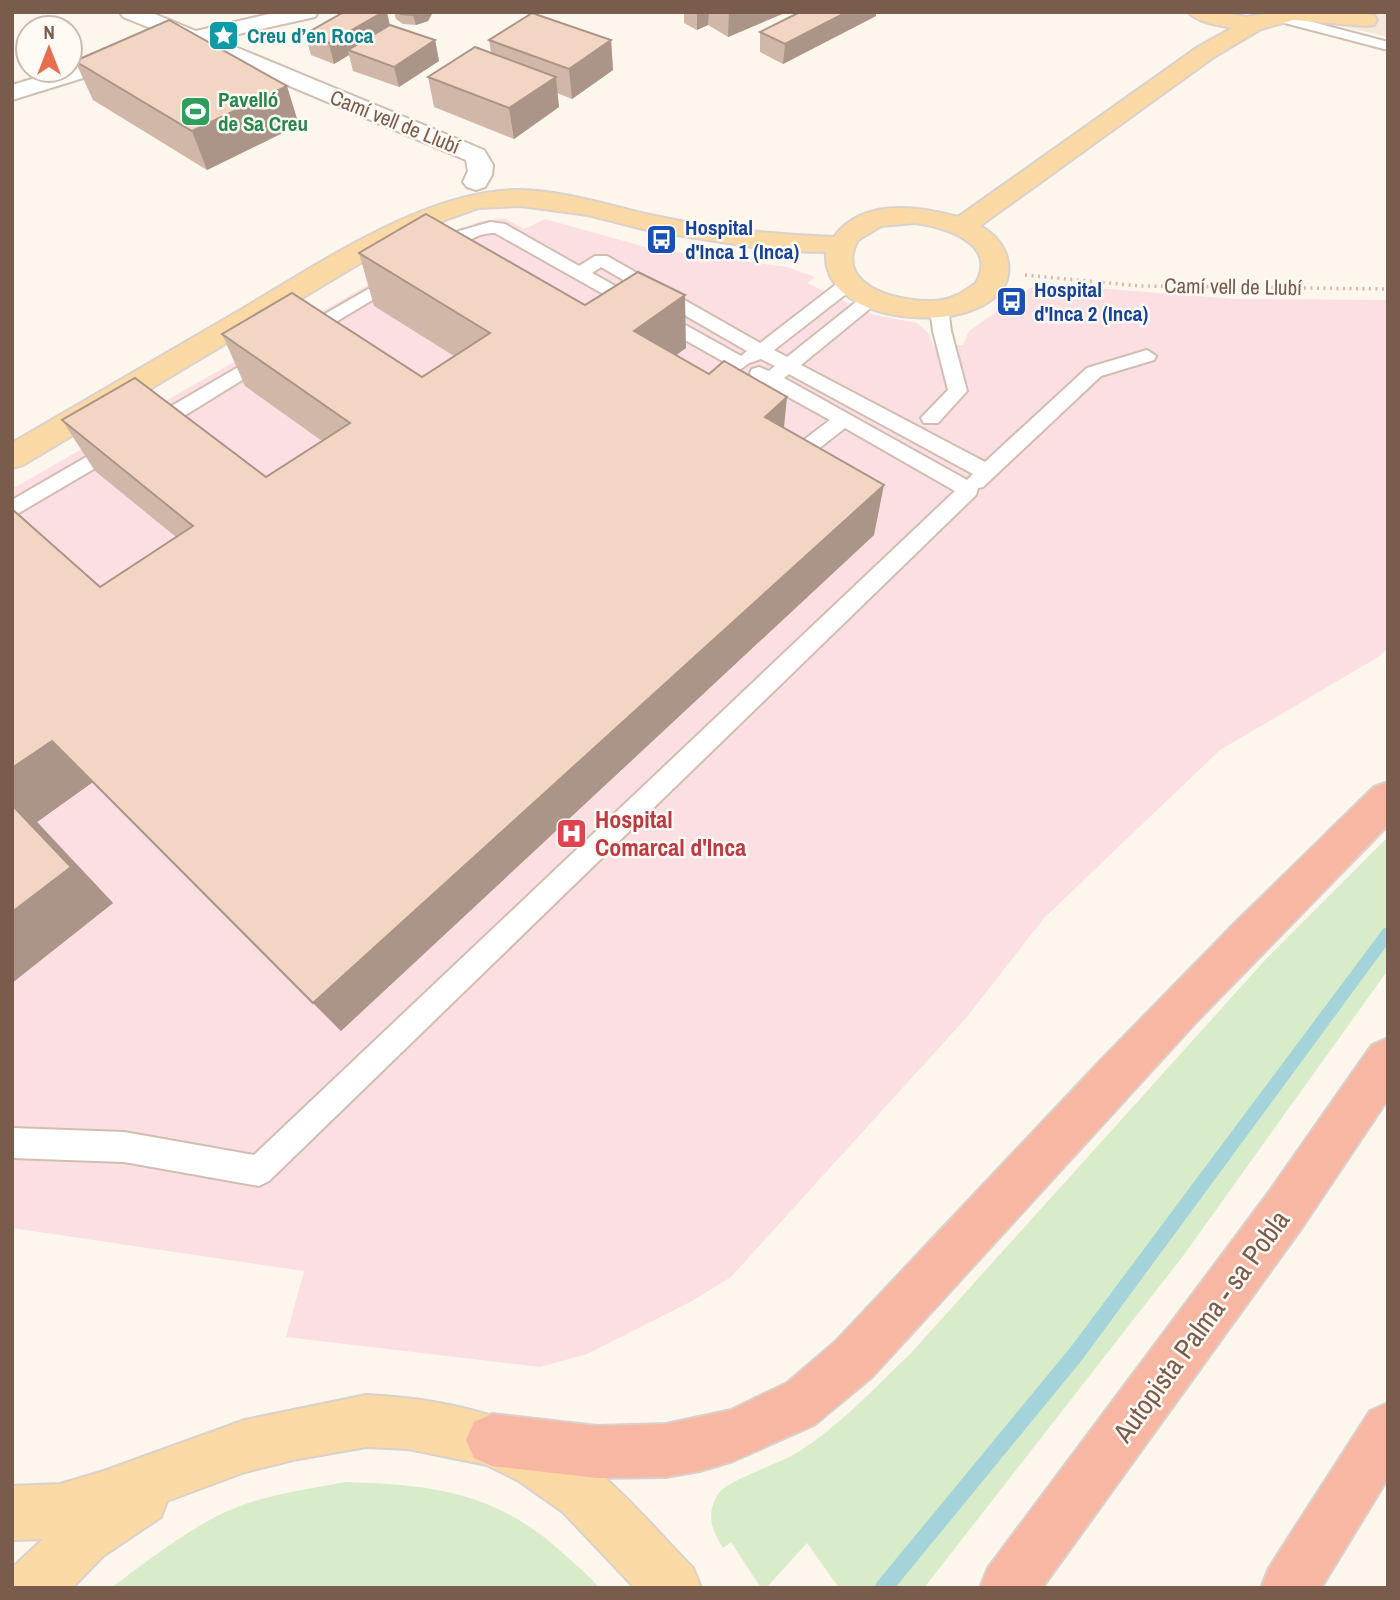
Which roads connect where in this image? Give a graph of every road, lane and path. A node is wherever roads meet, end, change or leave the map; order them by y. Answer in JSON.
{"nodes":[{"id":1,"x":131,"y":12,"type":"edge"},
{"id":2,"x":307,"y":12,"type":"edge"},
{"id":3,"x":1199,"y":12,"type":"edge"},
{"id":4,"x":1340,"y":12,"type":"edge"},
{"id":5,"x":1288,"y":15,"type":"edge"},
{"id":6,"x":260,"y":21,"type":"junction"},
{"id":7,"x":1377,"y":22,"type":"edge"},
{"id":8,"x":1256,"y":23,"type":"junction"},
{"id":9,"x":191,"y":38,"type":"junction"},
{"id":10,"x":1388,"y":46,"type":"edge"},
{"id":11,"x":1206,"y":52,"type":"junction"},
{"id":12,"x":232,"y":55,"type":"junction"},
{"id":13,"x":12,"y":93,"type":"edge"},
{"id":14,"x":477,"y":182,"type":"junction"},
{"id":15,"x":589,"y":207,"type":"junction"},
{"id":16,"x":962,"y":226,"type":"junction"},
{"id":17,"x":840,"y":244,"type":"junction"},
{"id":18,"x":358,"y":253,"type":"junction"},
{"id":19,"x":995,"y":272,"type":"junction"},
{"id":20,"x":579,"y":274,"type":"junction"},
{"id":21,"x":849,"y":283,"type":"junction"},
{"id":22,"x":1388,"y":289,"type":"edge"},
{"id":23,"x":872,"y":299,"type":"junction"},
{"id":24,"x":939,"y":308,"type":"junction"},
{"id":25,"x":761,"y":351,"type":"junction"},
{"id":26,"x":1147,"y":356,"type":"dead end"},
{"id":27,"x":740,"y":363,"type":"junction"},
{"id":28,"x":788,"y":365,"type":"junction"},
{"id":29,"x":771,"y":379,"type":"junction"},
{"id":30,"x":695,"y":393,"type":"edge"},
{"id":31,"x":931,"y":418,"type":"dead end"},
{"id":32,"x":844,"y":419,"type":"junction"},
{"id":33,"x":12,"y":457,"type":"edge"},
{"id":34,"x":772,"y":458,"type":"edge"},
{"id":35,"x":977,"y":481,"type":"junction"},
{"id":36,"x":12,"y":510,"type":"edge"},
{"id":37,"x":1388,"y":799,"type":"edge"},
{"id":38,"x":1388,"y":1060,"type":"edge"},
{"id":39,"x":12,"y":1143,"type":"edge"},
{"id":40,"x":1388,"y":1429,"type":"edge"},
{"id":41,"x":492,"y":1440,"type":"junction"},
{"id":42,"x":197,"y":1464,"type":"junction"},
{"id":43,"x":12,"y":1513,"type":"edge"},
{"id":44,"x":32,"y":1588,"type":"edge"},
{"id":45,"x":673,"y":1588,"type":"edge"},
{"id":46,"x":1008,"y":1588,"type":"edge"},
{"id":47,"x":1289,"y":1588,"type":"edge"}],
"edges":[{"from":1,"to":9,"type":"street","name":"Camí vell de Llubí"},
{"from":2,"to":6,"type":"street"},
{"from":3,"to":8,"type":"main road"},
{"from":3,"to":11,"type":"main road"},
{"from":4,"to":7,"type":"main road"},
{"from":5,"to":7,"type":"main road"},
{"from":5,"to":8,"type":"main road"},
{"from":5,"to":10,"type":"lane"},
{"from":6,"to":9,"type":"street"},
{"from":6,"to":12,"type":"street"},
{"from":8,"to":11,"type":"main road"},
{"from":9,"to":12,"type":"street","name":"Camí vell de Llubí"},
{"from":9,"to":13,"type":"street"},
{"from":11,"to":16,"type":"main road"},
{"from":12,"to":14,"type":"street","name":"Camí vell de Llubí"},
{"from":14,"to":15,"type":"main road"},
{"from":14,"to":18,"type":"main road"},
{"from":15,"to":17,"type":"main road"},
{"from":15,"to":18,"type":"main road"},
{"from":16,"to":17,"type":"main road"},
{"from":16,"to":19,"type":"main road"},
{"from":17,"to":21,"type":"main road"},
{"from":18,"to":33,"type":"main road"},
{"from":19,"to":22,"type":"path","name":"Camí vell de Llubí"},
{"from":19,"to":24,"type":"main road"},
{"from":20,"to":25,"type":"lane"},
{"from":20,"to":27,"type":"lane"},
{"from":20,"to":36,"type":"lane"},
{"from":21,"to":23,"type":"main road"},
{"from":21,"to":25,"type":"lane"},
{"from":23,"to":24,"type":"main road"},
{"from":23,"to":28,"type":"lane"},
{"from":24,"to":31,"type":"lane"},
{"from":25,"to":27,"type":"lane"},
{"from":25,"to":28,"type":"lane"},
{"from":26,"to":35,"type":"lane"},
{"from":27,"to":29,"type":"lane"},
{"from":27,"to":30,"type":"lane"},
{"from":28,"to":29,"type":"lane"},
{"from":28,"to":35,"type":"lane"},
{"from":29,"to":32,"type":"lane"},
{"from":32,"to":34,"type":"lane"},
{"from":32,"to":35,"type":"lane"},
{"from":35,"to":39,"type":"lane"},
{"from":37,"to":41,"type":"highway"},
{"from":38,"to":46,"type":"highway","name":"Autopista Palma - sa Pobla"},
{"from":40,"to":47,"type":"highway"},
{"from":41,"to":42,"type":"main road"},
{"from":41,"to":45,"type":"main road"},
{"from":42,"to":43,"type":"main road"},
{"from":42,"to":44,"type":"main road"}]}
